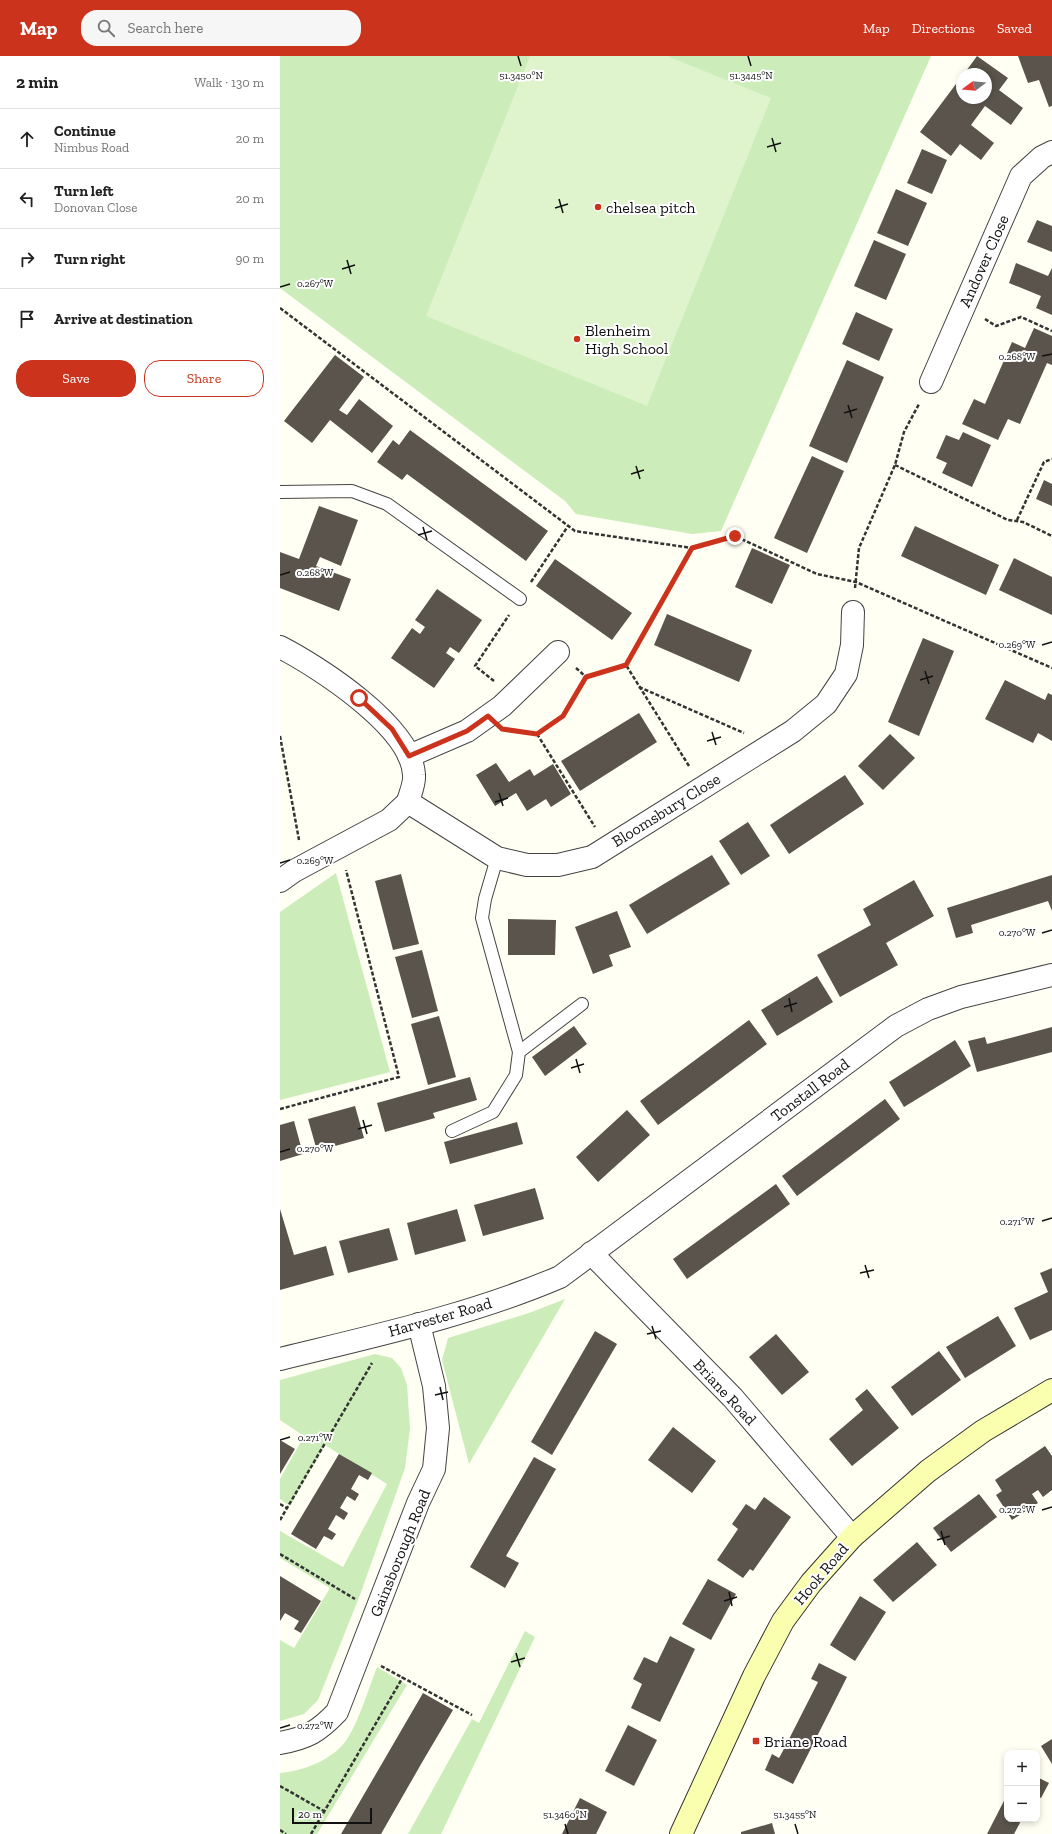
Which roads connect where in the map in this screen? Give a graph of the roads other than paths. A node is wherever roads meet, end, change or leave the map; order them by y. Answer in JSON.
{"nodes":[{"id":1,"x":1052,"y":152,"type":"edge"},
{"id":2,"x":931,"y":382,"type":"road end"},
{"id":3,"x":280,"y":492,"type":"edge"},
{"id":4,"x":520,"y":599,"type":"dead end"},
{"id":5,"x":853,"y":612,"type":"road end"},
{"id":6,"x":280,"y":647,"type":"edge"},
{"id":7,"x":558,"y":652,"type":"road end"},
{"id":8,"x":409,"y":756,"type":"junction"},
{"id":9,"x":408,"y":802,"type":"junction"},
{"id":10,"x":497,"y":858,"type":"junction"},
{"id":11,"x":280,"y":881,"type":"edge"},
{"id":12,"x":1052,"y":975,"type":"edge"},
{"id":13,"x":582,"y":1004,"type":"dead end"},
{"id":14,"x":518,"y":1052,"type":"junction"},
{"id":15,"x":452,"y":1131,"type":"dead end"},
{"id":16,"x":591,"y":1253,"type":"junction"},
{"id":17,"x":419,"y":1324,"type":"junction"},
{"id":18,"x":280,"y":1359,"type":"edge"},
{"id":19,"x":1052,"y":1390,"type":"edge"},
{"id":20,"x":852,"y":1537,"type":"junction"},
{"id":21,"x":280,"y":1742,"type":"edge"},
{"id":22,"x":681,"y":1834,"type":"edge"}],
"edges":[{"from":1,"to":2,"type":"street","name":"Andover Close"},
{"from":3,"to":4,"type":"lane"},
{"from":5,"to":10,"type":"street","name":"Bloomsbury Close"},
{"from":6,"to":8,"type":"street"},
{"from":7,"to":8,"type":"street"},
{"from":8,"to":9,"type":"street"},
{"from":9,"to":10,"type":"street","name":"Bloomsbury Close"},
{"from":9,"to":11,"type":"street"},
{"from":10,"to":14,"type":"lane"},
{"from":12,"to":16,"type":"street","name":"Tonstall Road"},
{"from":13,"to":14,"type":"lane"},
{"from":14,"to":15,"type":"lane"},
{"from":16,"to":17,"type":"street","name":"Harvester Road"},
{"from":16,"to":20,"type":"street","name":"Briane Road"},
{"from":17,"to":18,"type":"street","name":"Harvester Road"},
{"from":17,"to":21,"type":"street","name":"Gainsborough Road"},
{"from":19,"to":20,"type":"main road","name":"Hook Road"},
{"from":20,"to":22,"type":"main road","name":"Hook Road"}]}
